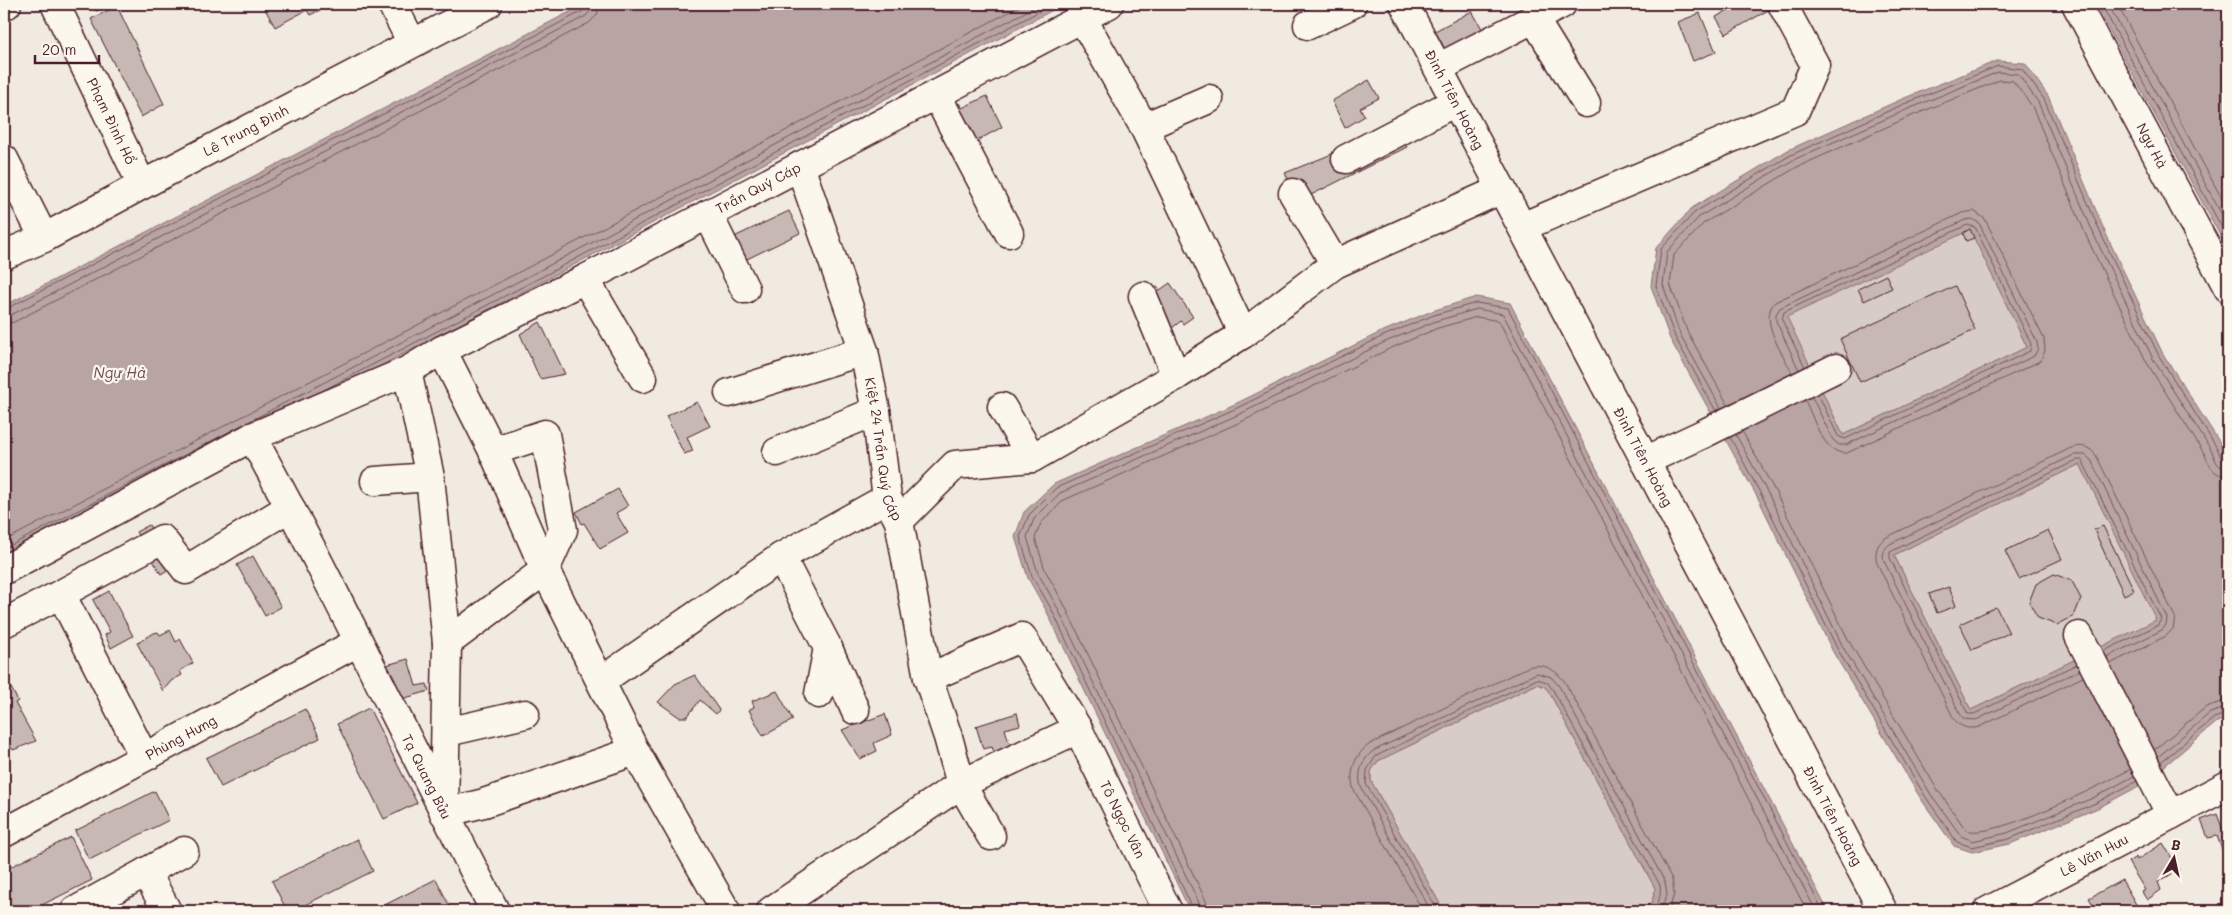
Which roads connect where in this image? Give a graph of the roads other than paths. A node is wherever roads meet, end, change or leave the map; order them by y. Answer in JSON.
{"nodes":[{"id":1,"x":55,"y":4,"type":"edge"},
{"id":2,"x":392,"y":4,"type":"edge"},
{"id":3,"x":488,"y":4,"type":"edge"},
{"id":4,"x":1109,"y":4,"type":"edge"},
{"id":5,"x":1352,"y":4,"type":"edge"},
{"id":6,"x":1404,"y":4,"type":"edge"},
{"id":7,"x":1562,"y":4,"type":"edge"},
{"id":8,"x":1782,"y":4,"type":"edge"},
{"id":9,"x":2076,"y":4,"type":"edge"},
{"id":10,"x":1082,"y":18,"type":"junction"},
{"id":11,"x":1308,"y":26,"type":"dead end"},
{"id":12,"x":1539,"y":27,"type":"dead end"},
{"id":13,"x":412,"y":42,"type":"junction"},
{"id":14,"x":1438,"y":68,"type":"junction"},
{"id":15,"x":936,"y":94,"type":"junction"},
{"id":16,"x":1209,"y":99,"type":"dead end"},
{"id":17,"x":1455,"y":102,"type":"junction"},
{"id":18,"x":1586,"y":103,"type":"dead end"},
{"id":19,"x":1144,"y":127,"type":"junction"},
{"id":20,"x":1346,"y":158,"type":"dead end"},
{"id":21,"x":4,"y":159,"type":"edge"},
{"id":22,"x":800,"y":166,"type":"junction"},
{"id":23,"x":142,"y":185,"type":"junction"},
{"id":24,"x":1502,"y":189,"type":"junction"},
{"id":25,"x":1293,"y":193,"type":"dead end"},
{"id":26,"x":708,"y":214,"type":"junction"},
{"id":27,"x":1522,"y":227,"type":"junction"},
{"id":28,"x":1009,"y":233,"type":"dead end"},
{"id":29,"x":44,"y":238,"type":"junction"},
{"id":30,"x":4,"y":255,"type":"edge"},
{"id":31,"x":1335,"y":264,"type":"junction"},
{"id":32,"x":585,"y":279,"type":"junction"},
{"id":33,"x":2228,"y":288,"type":"edge"},
{"id":34,"x":745,"y":289,"type":"dead end"},
{"id":35,"x":1143,"y":296,"type":"dead end"},
{"id":36,"x":1243,"y":334,"type":"junction"},
{"id":37,"x":442,"y":350,"type":"junction"},
{"id":38,"x":864,"y":351,"type":"junction"},
{"id":39,"x":407,"y":371,"type":"junction"},
{"id":40,"x":1827,"y":372,"type":"dead end"},
{"id":41,"x":1176,"y":376,"type":"junction"},
{"id":42,"x":644,"y":378,"type":"dead end"},
{"id":43,"x":729,"y":393,"type":"dead end"},
{"id":44,"x":1002,"y":407,"type":"dead end"},
{"id":45,"x":876,"y":411,"type":"junction"},
{"id":46,"x":252,"y":437,"type":"junction"},
{"id":47,"x":493,"y":451,"type":"junction"},
{"id":48,"x":777,"y":452,"type":"dead end"},
{"id":49,"x":1032,"y":458,"type":"junction"},
{"id":50,"x":1645,"y":461,"type":"junction"},
{"id":51,"x":430,"y":477,"type":"junction"},
{"id":52,"x":375,"y":481,"type":"dead end"},
{"id":53,"x":290,"y":507,"type":"junction"},
{"id":54,"x":893,"y":510,"type":"junction"},
{"id":55,"x":781,"y":557,"type":"junction"},
{"id":56,"x":4,"y":570,"type":"edge"},
{"id":57,"x":545,"y":570,"type":"junction"},
{"id":58,"x":61,"y":594,"type":"junction"},
{"id":59,"x":4,"y":623,"type":"edge"},
{"id":60,"x":2079,"y":636,"type":"dead end"},
{"id":61,"x":358,"y":642,"type":"junction"},
{"id":62,"x":447,"y":643,"type":"junction"},
{"id":63,"x":828,"y":648,"type":"junction"},
{"id":64,"x":928,"y":678,"type":"junction"},
{"id":65,"x":601,"y":681,"type":"junction"},
{"id":66,"x":819,"y":694,"type":"dead end"},
{"id":67,"x":855,"y":710,"type":"dead end"},
{"id":68,"x":525,"y":714,"type":"dead end"},
{"id":69,"x":1078,"y":729,"type":"junction"},
{"id":70,"x":447,"y":732,"type":"junction"},
{"id":71,"x":635,"y":751,"type":"junction"},
{"id":72,"x":144,"y":757,"type":"junction"},
{"id":73,"x":961,"y":784,"type":"junction"},
{"id":74,"x":2228,"y":785,"type":"edge"},
{"id":75,"x":444,"y":813,"type":"junction"},
{"id":76,"x":2171,"y":815,"type":"junction"},
{"id":77,"x":4,"y":833,"type":"edge"},
{"id":78,"x":991,"y":836,"type":"dead end"},
{"id":79,"x":184,"y":851,"type":"dead end"},
{"id":80,"x":146,"y":872,"type":"junction"},
{"id":81,"x":75,"y":911,"type":"edge"},
{"id":82,"x":167,"y":911,"type":"edge"},
{"id":83,"x":495,"y":911,"type":"edge"},
{"id":84,"x":726,"y":911,"type":"edge"},
{"id":85,"x":771,"y":911,"type":"edge"},
{"id":86,"x":1168,"y":911,"type":"edge"},
{"id":87,"x":1883,"y":911,"type":"edge"},
{"id":88,"x":1988,"y":911,"type":"edge"}],
"edges":[{"from":1,"to":23,"type":"street","name":"Phạm Đình Hổ"},
{"from":2,"to":13,"type":"street"},
{"from":3,"to":13,"type":"street","name":"Lê Trung Đình"},
{"from":4,"to":10,"type":"street","name":"Trần Quý Cáp"},
{"from":5,"to":11,"type":"street"},
{"from":6,"to":14,"type":"street","name":"Đinh Tiên Hoàng"},
{"from":7,"to":14,"type":"street"},
{"from":8,"to":27,"type":"street"},
{"from":9,"to":33,"type":"street","name":"Ngự Hà"},
{"from":10,"to":15,"type":"street","name":"Trần Quý Cáp"},
{"from":10,"to":19,"type":"street"},
{"from":12,"to":18,"type":"street"},
{"from":13,"to":23,"type":"street","name":"Lê Trung Đình"},
{"from":14,"to":17,"type":"street","name":"Đinh Tiên Hoàng"},
{"from":15,"to":22,"type":"street","name":"Trần Quý Cáp"},
{"from":15,"to":28,"type":"street"},
{"from":16,"to":19,"type":"street"},
{"from":17,"to":20,"type":"street"},
{"from":17,"to":24,"type":"street","name":"Đinh Tiên Hoàng"},
{"from":19,"to":36,"type":"street"},
{"from":21,"to":29,"type":"street"},
{"from":22,"to":26,"type":"street","name":"Trần Quý Cáp"},
{"from":22,"to":38,"type":"street","name":"Kiệt 24 Trần Quý Cáp"},
{"from":23,"to":29,"type":"street","name":"Lê Trung Đình"},
{"from":24,"to":27,"type":"street","name":"Đinh Tiên Hoàng"},
{"from":24,"to":31,"type":"street"},
{"from":25,"to":31,"type":"street"},
{"from":26,"to":32,"type":"street","name":"Trần Quý Cáp"},
{"from":26,"to":34,"type":"street"},
{"from":27,"to":50,"type":"street","name":"Đinh Tiên Hoàng"},
{"from":29,"to":30,"type":"street","name":"Lê Trung Đình"},
{"from":31,"to":36,"type":"street"},
{"from":32,"to":37,"type":"street","name":"Trần Quý Cáp"},
{"from":32,"to":42,"type":"street"},
{"from":35,"to":41,"type":"street"},
{"from":36,"to":41,"type":"street"},
{"from":37,"to":39,"type":"street","name":"Trần Quý Cáp"},
{"from":37,"to":47,"type":"street"},
{"from":38,"to":43,"type":"street"},
{"from":38,"to":45,"type":"street","name":"Kiệt 24 Trần Quý Cáp"},
{"from":39,"to":46,"type":"street","name":"Trần Quý Cáp"},
{"from":39,"to":51,"type":"street"},
{"from":40,"to":50,"type":"street"},
{"from":41,"to":49,"type":"street"},
{"from":44,"to":49,"type":"street"},
{"from":45,"to":48,"type":"street"},
{"from":45,"to":54,"type":"street","name":"Kiệt 24 Trần Quý Cáp"},
{"from":46,"to":53,"type":"street","name":"Tạ Quang Bửu"},
{"from":46,"to":56,"type":"street","name":"Trần Quý Cáp"},
{"from":47,"to":57,"type":"street"},
{"from":47,"to":57,"type":"street"},
{"from":49,"to":54,"type":"street"},
{"from":50,"to":87,"type":"street","name":"Đinh Tiên Hoàng"},
{"from":51,"to":52,"type":"street"},
{"from":51,"to":62,"type":"street"},
{"from":53,"to":58,"type":"street"},
{"from":53,"to":61,"type":"street","name":"Tạ Quang Bửu"},
{"from":54,"to":55,"type":"street"},
{"from":54,"to":64,"type":"street","name":"Kiệt 24 Trần Quý Cáp"},
{"from":55,"to":63,"type":"street"},
{"from":55,"to":65,"type":"street"},
{"from":57,"to":62,"type":"street"},
{"from":57,"to":65,"type":"street"},
{"from":58,"to":59,"type":"street"},
{"from":58,"to":72,"type":"street"},
{"from":60,"to":76,"type":"street"},
{"from":61,"to":72,"type":"street","name":"Phùng Hưng"},
{"from":61,"to":75,"type":"street","name":"Tạ Quang Bửu"},
{"from":62,"to":70,"type":"street"},
{"from":63,"to":66,"type":"street"},
{"from":63,"to":67,"type":"street"},
{"from":64,"to":69,"type":"street","name":"Tô Ngọc Vân"},
{"from":64,"to":73,"type":"street","name":"Kiệt 24 Trần Quý Cáp"},
{"from":65,"to":71,"type":"street"},
{"from":68,"to":70,"type":"street"},
{"from":69,"to":73,"type":"street"},
{"from":69,"to":86,"type":"street","name":"Tô Ngọc Vân"},
{"from":70,"to":75,"type":"street"},
{"from":71,"to":75,"type":"street"},
{"from":71,"to":84,"type":"street"},
{"from":72,"to":77,"type":"street","name":"Phùng Hưng"},
{"from":73,"to":78,"type":"street","name":"Kiệt 24 Trần Quý Cáp"},
{"from":73,"to":85,"type":"street"},
{"from":74,"to":76,"type":"street","name":"Lê Văn Hưu"},
{"from":75,"to":83,"type":"street","name":"Tạ Quang Bửu"},
{"from":76,"to":88,"type":"street","name":"Lê Văn Hưu"},
{"from":79,"to":80,"type":"street"},
{"from":80,"to":81,"type":"street"},
{"from":80,"to":82,"type":"street"}]}
